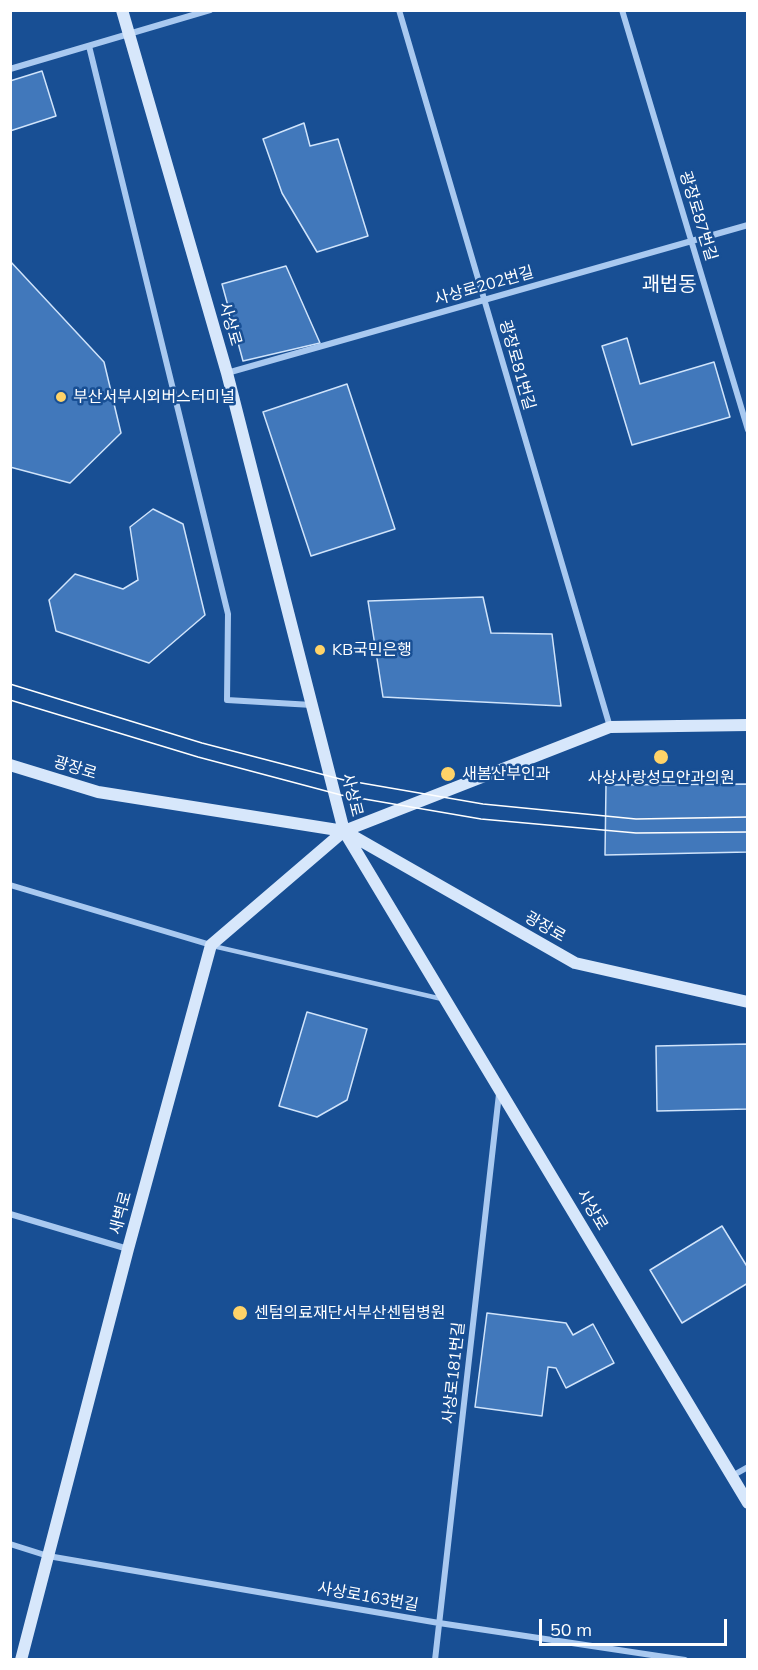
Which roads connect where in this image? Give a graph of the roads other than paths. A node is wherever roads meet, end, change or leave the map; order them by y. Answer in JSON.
{"nodes":[{"id":1,"x":122,"y":10,"type":"edge"},
{"id":2,"x":210,"y":10,"type":"edge"},
{"id":3,"x":399,"y":10,"type":"edge"},
{"id":4,"x":622,"y":10,"type":"edge"},
{"id":5,"x":129,"y":35,"type":"junction"},
{"id":6,"x":89,"y":46,"type":"junction"},
{"id":7,"x":10,"y":69,"type":"edge"},
{"id":8,"x":747,"y":225,"type":"edge"},
{"id":9,"x":691,"y":241,"type":"junction"},
{"id":10,"x":484,"y":300,"type":"junction"},
{"id":11,"x":227,"y":372,"type":"junction"},
{"id":12,"x":747,"y":430,"type":"edge"},
{"id":13,"x":312,"y":705,"type":"junction"},
{"id":14,"x":747,"y":725,"type":"edge"},
{"id":15,"x":610,"y":727,"type":"junction"},
{"id":16,"x":10,"y":765,"type":"edge"},
{"id":17,"x":344,"y":831,"type":"junction"},
{"id":18,"x":10,"y":885,"type":"edge"},
{"id":19,"x":211,"y":945,"type":"junction"},
{"id":20,"x":446,"y":1000,"type":"junction"},
{"id":21,"x":746,"y":1005,"type":"edge"},
{"id":22,"x":500,"y":1089,"type":"junction"},
{"id":23,"x":10,"y":1214,"type":"edge"},
{"id":24,"x":128,"y":1249,"type":"junction"},
{"id":25,"x":747,"y":1467,"type":"edge"},
{"id":26,"x":732,"y":1476,"type":"junction"},
{"id":27,"x":747,"y":1503,"type":"edge"},
{"id":28,"x":10,"y":1544,"type":"edge"},
{"id":29,"x":48,"y":1556,"type":"junction"},
{"id":30,"x":439,"y":1623,"type":"junction"},
{"id":31,"x":21,"y":1659,"type":"edge"},
{"id":32,"x":435,"y":1659,"type":"edge"},
{"id":33,"x":685,"y":1659,"type":"edge"}],
"edges":[{"from":1,"to":5,"type":"main road","name":"사상로"},
{"from":2,"to":5,"type":"street"},
{"from":3,"to":10,"type":"street","name":"광장로81번길"},
{"from":4,"to":9,"type":"street","name":"광장로87번길"},
{"from":5,"to":6,"type":"street"},
{"from":5,"to":11,"type":"main road","name":"사상로"},
{"from":6,"to":7,"type":"street"},
{"from":6,"to":13,"type":"street"},
{"from":8,"to":9,"type":"street","name":"사상로202번길"},
{"from":9,"to":10,"type":"street","name":"사상로202번길"},
{"from":9,"to":12,"type":"street","name":"광장로87번길"},
{"from":10,"to":11,"type":"street","name":"사상로202번길"},
{"from":10,"to":15,"type":"street","name":"광장로81번길"},
{"from":11,"to":13,"type":"main road","name":"사상로"},
{"from":13,"to":17,"type":"main road","name":"사상로"},
{"from":14,"to":15,"type":"main road"},
{"from":15,"to":17,"type":"main road"},
{"from":16,"to":17,"type":"main road","name":"광장로"},
{"from":17,"to":19,"type":"main road"},
{"from":17,"to":20,"type":"main road","name":"사상로"},
{"from":17,"to":21,"type":"main road","name":"광장로"},
{"from":18,"to":19,"type":"street"},
{"from":19,"to":20,"type":"lane"},
{"from":19,"to":24,"type":"main road","name":"새벽로"},
{"from":20,"to":22,"type":"main road","name":"사상로"},
{"from":22,"to":26,"type":"main road","name":"사상로"},
{"from":22,"to":30,"type":"street","name":"사상로181번길"},
{"from":23,"to":24,"type":"street"},
{"from":24,"to":29,"type":"main road","name":"새벽로"},
{"from":25,"to":26,"type":"street"},
{"from":26,"to":27,"type":"main road","name":"사상로"},
{"from":28,"to":29,"type":"street","name":"사상로163번길"},
{"from":29,"to":30,"type":"street","name":"사상로163번길"},
{"from":29,"to":31,"type":"main road","name":"새벽로"},
{"from":30,"to":32,"type":"street","name":"사상로181번길"},
{"from":30,"to":33,"type":"street","name":"사상로163번길"}]}
